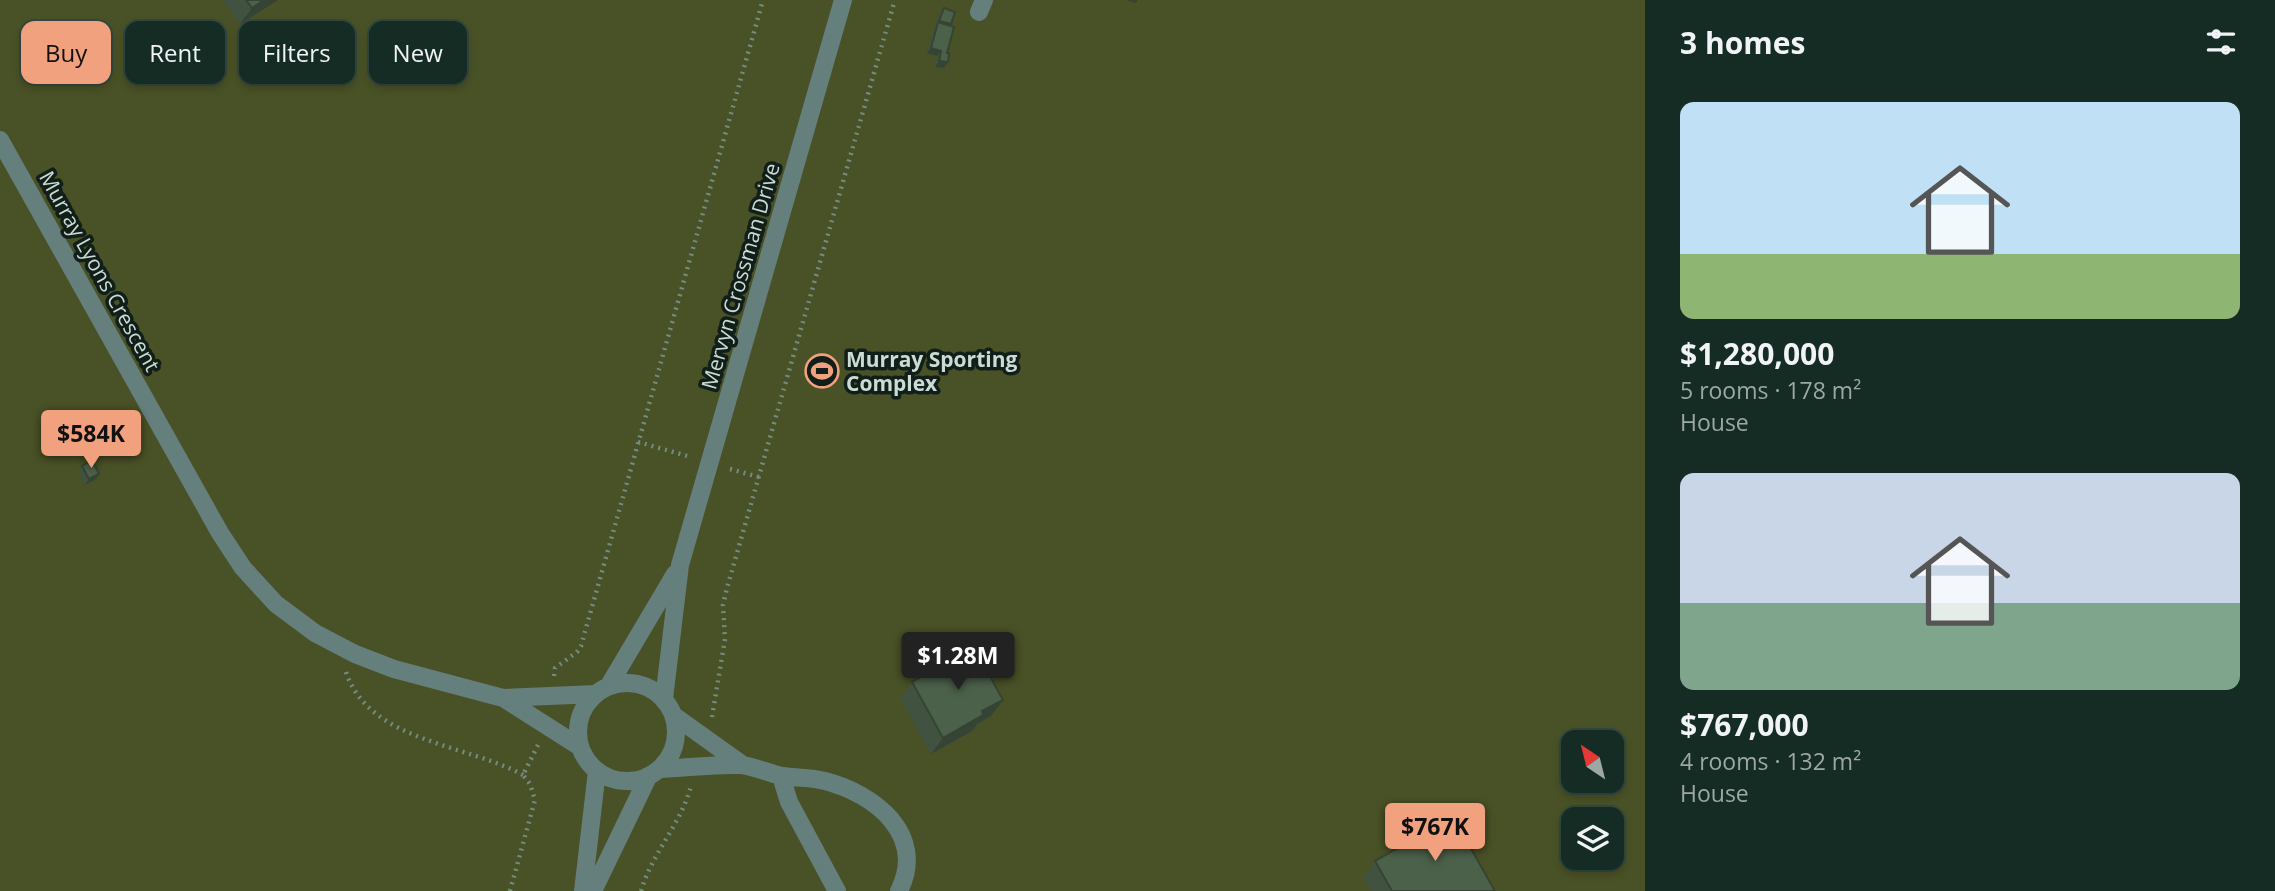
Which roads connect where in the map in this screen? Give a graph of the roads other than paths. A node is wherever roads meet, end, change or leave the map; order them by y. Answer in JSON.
{"nodes":[{"id":1,"x":844,"y":0,"type":"edge"},
{"id":2,"x":0,"y":140,"type":"edge"},
{"id":3,"x":680,"y":565,"type":"junction"},
{"id":4,"x":602,"y":690,"type":"junction"},
{"id":5,"x":502,"y":698,"type":"junction"},
{"id":6,"x":668,"y":707,"type":"junction"},
{"id":7,"x":580,"y":747,"type":"junction"},
{"id":8,"x":743,"y":765,"type":"junction"},
{"id":9,"x":597,"y":771,"type":"junction"},
{"id":10,"x":654,"y":773,"type":"junction"},
{"id":11,"x":781,"y":776,"type":"junction"},
{"id":12,"x":583,"y":891,"type":"edge"},
{"id":13,"x":593,"y":891,"type":"edge"},
{"id":14,"x":837,"y":891,"type":"edge"},
{"id":15,"x":899,"y":891,"type":"edge"}],
"edges":[{"from":1,"to":3,"type":"street","name":"Mervyn Crossman Drive"},
{"from":2,"to":5,"type":"street","name":"Murray Lyons Crescent"},
{"from":3,"to":4,"type":"street","name":"Mervyn Crossman Drive"},
{"from":3,"to":6,"type":"street","name":"Mervyn Crossman Drive"},
{"from":4,"to":5,"type":"street","name":"Murray Lyons Crescent"},
{"from":4,"to":6,"type":"street"},
{"from":4,"to":7,"type":"street"},
{"from":5,"to":7,"type":"street","name":"Murray Lyons Crescent"},
{"from":6,"to":8,"type":"street"},
{"from":6,"to":10,"type":"street"},
{"from":7,"to":9,"type":"street"},
{"from":8,"to":10,"type":"street"},
{"from":8,"to":11,"type":"street"},
{"from":9,"to":10,"type":"street"},
{"from":9,"to":12,"type":"street"},
{"from":10,"to":13,"type":"street"},
{"from":11,"to":14,"type":"street"},
{"from":11,"to":15,"type":"street"}]}
